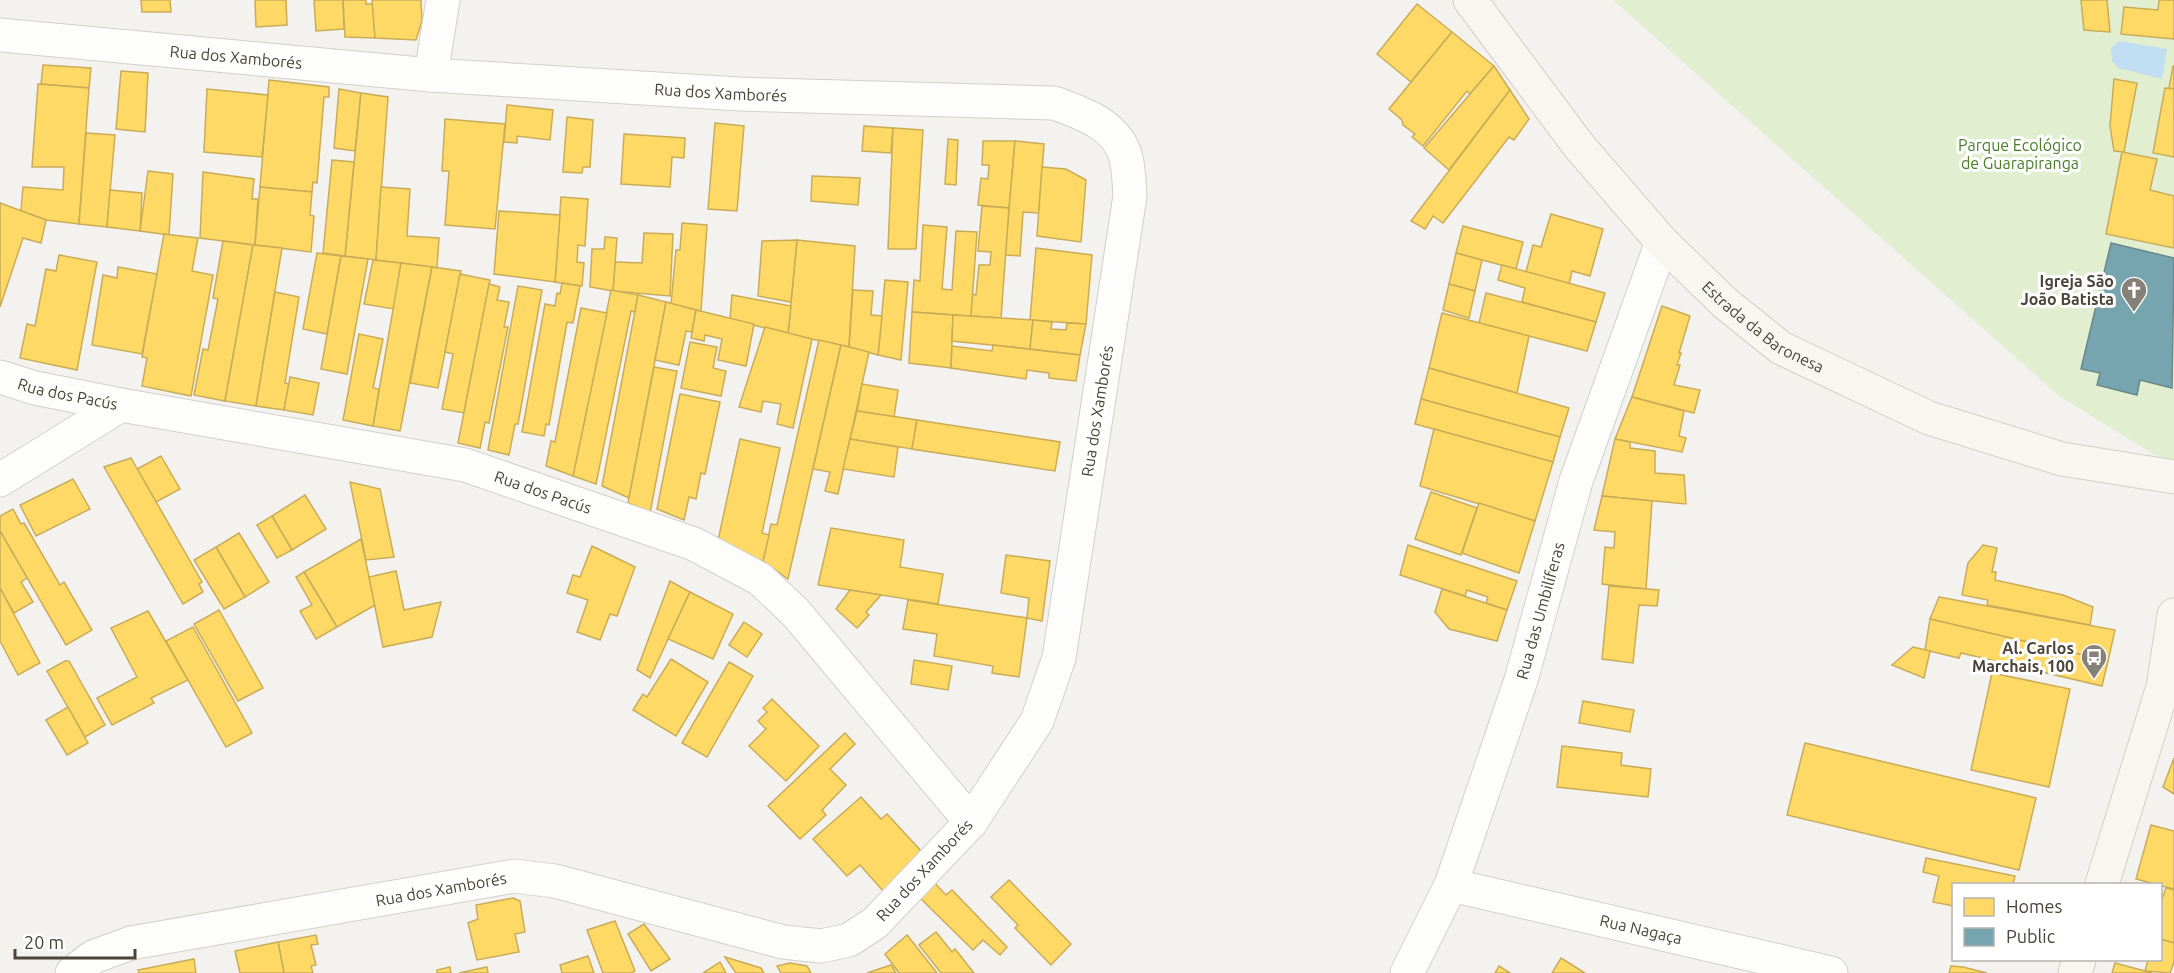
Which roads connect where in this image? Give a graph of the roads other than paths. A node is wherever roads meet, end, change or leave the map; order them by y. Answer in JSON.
{"nodes":[{"id":1,"x":442,"y":0,"type":"edge"},
{"id":2,"x":1470,"y":0,"type":"edge"},
{"id":3,"x":0,"y":34,"type":"edge"},
{"id":4,"x":431,"y":75,"type":"junction"},
{"id":5,"x":1662,"y":242,"type":"junction"},
{"id":6,"x":0,"y":377,"type":"edge"},
{"id":7,"x":122,"y":405,"type":"junction"},
{"id":8,"x":2174,"y":477,"type":"edge"},
{"id":9,"x":0,"y":480,"type":"edge"},
{"id":10,"x":2174,"y":615,"type":"edge"},
{"id":11,"x":971,"y":822,"type":"junction"},
{"id":12,"x":2103,"y":883,"type":"edge"},
{"id":13,"x":1451,"y":885,"type":"junction"},
{"id":14,"x":72,"y":973,"type":"edge"},
{"id":15,"x":1407,"y":973,"type":"edge"},
{"id":16,"x":1831,"y":973,"type":"edge"}],
"edges":[{"from":1,"to":4,"type":"street"},
{"from":2,"to":5,"type":"main road","name":"Estrada da Baronesa"},
{"from":3,"to":4,"type":"street","name":"Rua dos Xamborés"},
{"from":4,"to":11,"type":"street","name":"Rua dos Xamborés"},
{"from":5,"to":8,"type":"main road","name":"Estrada da Baronesa"},
{"from":5,"to":13,"type":"street","name":"Rua das Umbilíferas"},
{"from":6,"to":7,"type":"street","name":"Rua dos Pacús"},
{"from":7,"to":9,"type":"street"},
{"from":7,"to":11,"type":"street","name":"Rua dos Pacús"},
{"from":10,"to":12,"type":"main road"},
{"from":11,"to":14,"type":"street","name":"Rua dos Xamborés"},
{"from":13,"to":15,"type":"street","name":"Rua das Umbilíferas"},
{"from":13,"to":16,"type":"street","name":"Rua Nagaça"}]}
